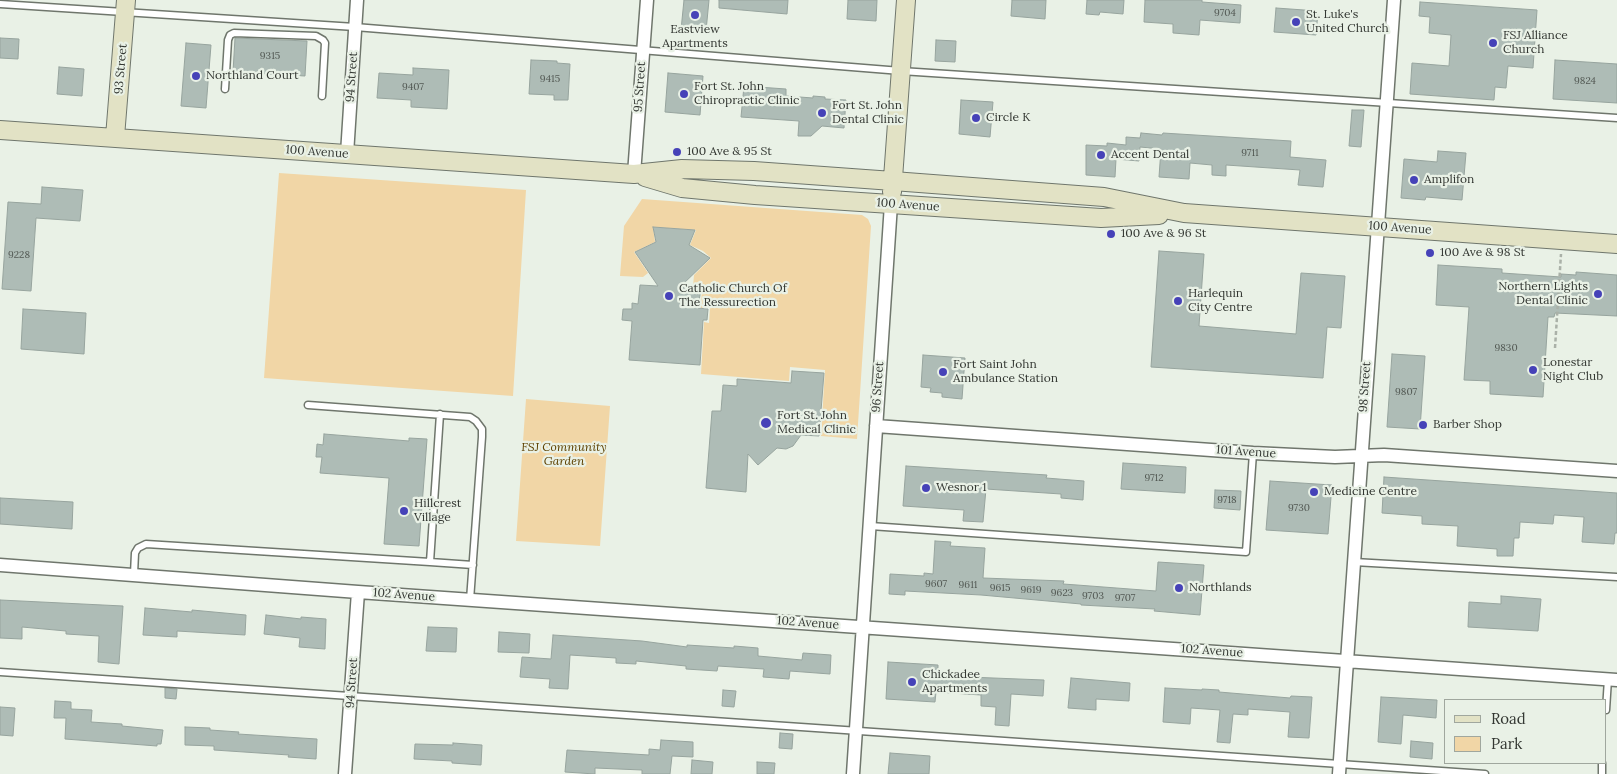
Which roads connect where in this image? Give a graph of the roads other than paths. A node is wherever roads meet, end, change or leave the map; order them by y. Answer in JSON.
{"nodes":[{"id":1,"x":357,"y":0,"type":"edge"},
{"id":2,"x":647,"y":0,"type":"edge"},
{"id":3,"x":906,"y":0,"type":"edge"},
{"id":4,"x":1394,"y":0,"type":"edge"},
{"id":5,"x":0,"y":4,"type":"edge"},
{"id":6,"x":126,"y":6,"type":"edge"},
{"id":7,"x":355,"y":27,"type":"junction"},
{"id":8,"x":642,"y":50,"type":"junction"},
{"id":9,"x":901,"y":71,"type":"junction"},
{"id":10,"x":225,"y":89,"type":"dead end"},
{"id":11,"x":322,"y":96,"type":"dead end"},
{"id":12,"x":1386,"y":103,"type":"junction"},
{"id":13,"x":1617,"y":118,"type":"edge"},
{"id":14,"x":0,"y":130,"type":"edge"},
{"id":15,"x":115,"y":137,"type":"junction"},
{"id":16,"x":347,"y":154,"type":"junction"},
{"id":17,"x":634,"y":174,"type":"junction"},
{"id":18,"x":892,"y":181,"type":"junction"},
{"id":19,"x":891,"y":204,"type":"junction"},
{"id":20,"x":1184,"y":213,"type":"junction"},
{"id":21,"x":1376,"y":227,"type":"junction"},
{"id":22,"x":1617,"y":244,"type":"edge"},
{"id":23,"x":308,"y":405,"type":"dead end"},
{"id":24,"x":440,"y":414,"type":"junction"},
{"id":25,"x":876,"y":426,"type":"junction"},
{"id":26,"x":1253,"y":453,"type":"junction"},
{"id":27,"x":1361,"y":456,"type":"junction"},
{"id":28,"x":1617,"y":471,"type":"edge"},
{"id":29,"x":870,"y":526,"type":"junction"},
{"id":30,"x":430,"y":562,"type":"junction"},
{"id":31,"x":1353,"y":562,"type":"junction"},
{"id":32,"x":0,"y":565,"type":"edge"},
{"id":33,"x":473,"y":565,"type":"junction"},
{"id":34,"x":134,"y":574,"type":"junction"},
{"id":35,"x":1617,"y":576,"type":"edge"},
{"id":36,"x":358,"y":592,"type":"junction"},
{"id":37,"x":470,"y":600,"type":"junction"},
{"id":38,"x":863,"y":627,"type":"junction"},
{"id":39,"x":1347,"y":660,"type":"junction"},
{"id":40,"x":0,"y":672,"type":"edge"},
{"id":41,"x":1612,"y":679,"type":"edge"},
{"id":42,"x":351,"y":695,"type":"junction"},
{"id":43,"x":1607,"y":705,"type":"edge"},
{"id":44,"x":856,"y":730,"type":"junction"},
{"id":45,"x":1339,"y":769,"type":"edge"},
{"id":46,"x":345,"y":774,"type":"edge"},
{"id":47,"x":853,"y":774,"type":"edge"},
{"id":48,"x":1485,"y":774,"type":"edge"}],
"edges":[{"from":1,"to":7,"type":"street","name":"94 Street"},
{"from":2,"to":8,"type":"street","name":"95 Street"},
{"from":3,"to":9,"type":"main road","name":"96 Street"},
{"from":4,"to":12,"type":"street","name":"98 Street"},
{"from":5,"to":6,"type":"lane"},
{"from":6,"to":7,"type":"lane"},
{"from":6,"to":15,"type":"main road","name":"93 Street"},
{"from":7,"to":8,"type":"lane"},
{"from":7,"to":16,"type":"street","name":"94 Street"},
{"from":8,"to":9,"type":"lane"},
{"from":8,"to":17,"type":"street","name":"95 Street"},
{"from":9,"to":12,"type":"lane"},
{"from":9,"to":18,"type":"main road","name":"96 Street"},
{"from":10,"to":11,"type":"lane"},
{"from":12,"to":13,"type":"lane"},
{"from":12,"to":21,"type":"street","name":"98 Street"},
{"from":14,"to":15,"type":"main road","name":"100 Avenue"},
{"from":15,"to":16,"type":"main road","name":"100 Avenue"},
{"from":16,"to":17,"type":"main road","name":"100 Avenue"},
{"from":17,"to":18,"type":"main road","name":"100 Avenue"},
{"from":17,"to":19,"type":"main road","name":"100 Avenue"},
{"from":18,"to":19,"type":"main road","name":"96 Street"},
{"from":18,"to":20,"type":"main road","name":"100 Avenue"},
{"from":19,"to":20,"type":"main road","name":"100 Avenue"},
{"from":19,"to":25,"type":"street","name":"96 Street"},
{"from":20,"to":21,"type":"main road","name":"100 Avenue"},
{"from":21,"to":22,"type":"main road","name":"100 Avenue"},
{"from":21,"to":27,"type":"street","name":"98 Street"},
{"from":23,"to":24,"type":"lane"},
{"from":24,"to":30,"type":"lane"},
{"from":24,"to":33,"type":"lane"},
{"from":25,"to":26,"type":"street","name":"101 Avenue"},
{"from":25,"to":29,"type":"street","name":"96 Street"},
{"from":26,"to":27,"type":"street","name":"101 Avenue"},
{"from":26,"to":29,"type":"lane"},
{"from":27,"to":28,"type":"street","name":"101 Avenue"},
{"from":27,"to":31,"type":"street","name":"98 Street"},
{"from":29,"to":38,"type":"street","name":"96 Street"},
{"from":30,"to":33,"type":"lane"},
{"from":30,"to":34,"type":"lane"},
{"from":31,"to":35,"type":"lane"},
{"from":31,"to":39,"type":"street","name":"98 Street"},
{"from":32,"to":34,"type":"street","name":"102 Avenue"},
{"from":33,"to":37,"type":"lane"},
{"from":34,"to":36,"type":"street","name":"102 Avenue"},
{"from":36,"to":37,"type":"street","name":"102 Avenue"},
{"from":36,"to":42,"type":"street","name":"94 Street"},
{"from":37,"to":38,"type":"street","name":"102 Avenue"},
{"from":38,"to":39,"type":"street","name":"102 Avenue"},
{"from":38,"to":44,"type":"street","name":"96 Street"},
{"from":39,"to":41,"type":"street","name":"102 Avenue"},
{"from":39,"to":45,"type":"street","name":"98 Street"},
{"from":40,"to":42,"type":"lane"},
{"from":41,"to":43,"type":"lane"},
{"from":42,"to":44,"type":"lane"},
{"from":42,"to":46,"type":"street","name":"94 Street"},
{"from":44,"to":45,"type":"lane"},
{"from":44,"to":47,"type":"street","name":"96 Street"},
{"from":45,"to":48,"type":"lane"}]}
